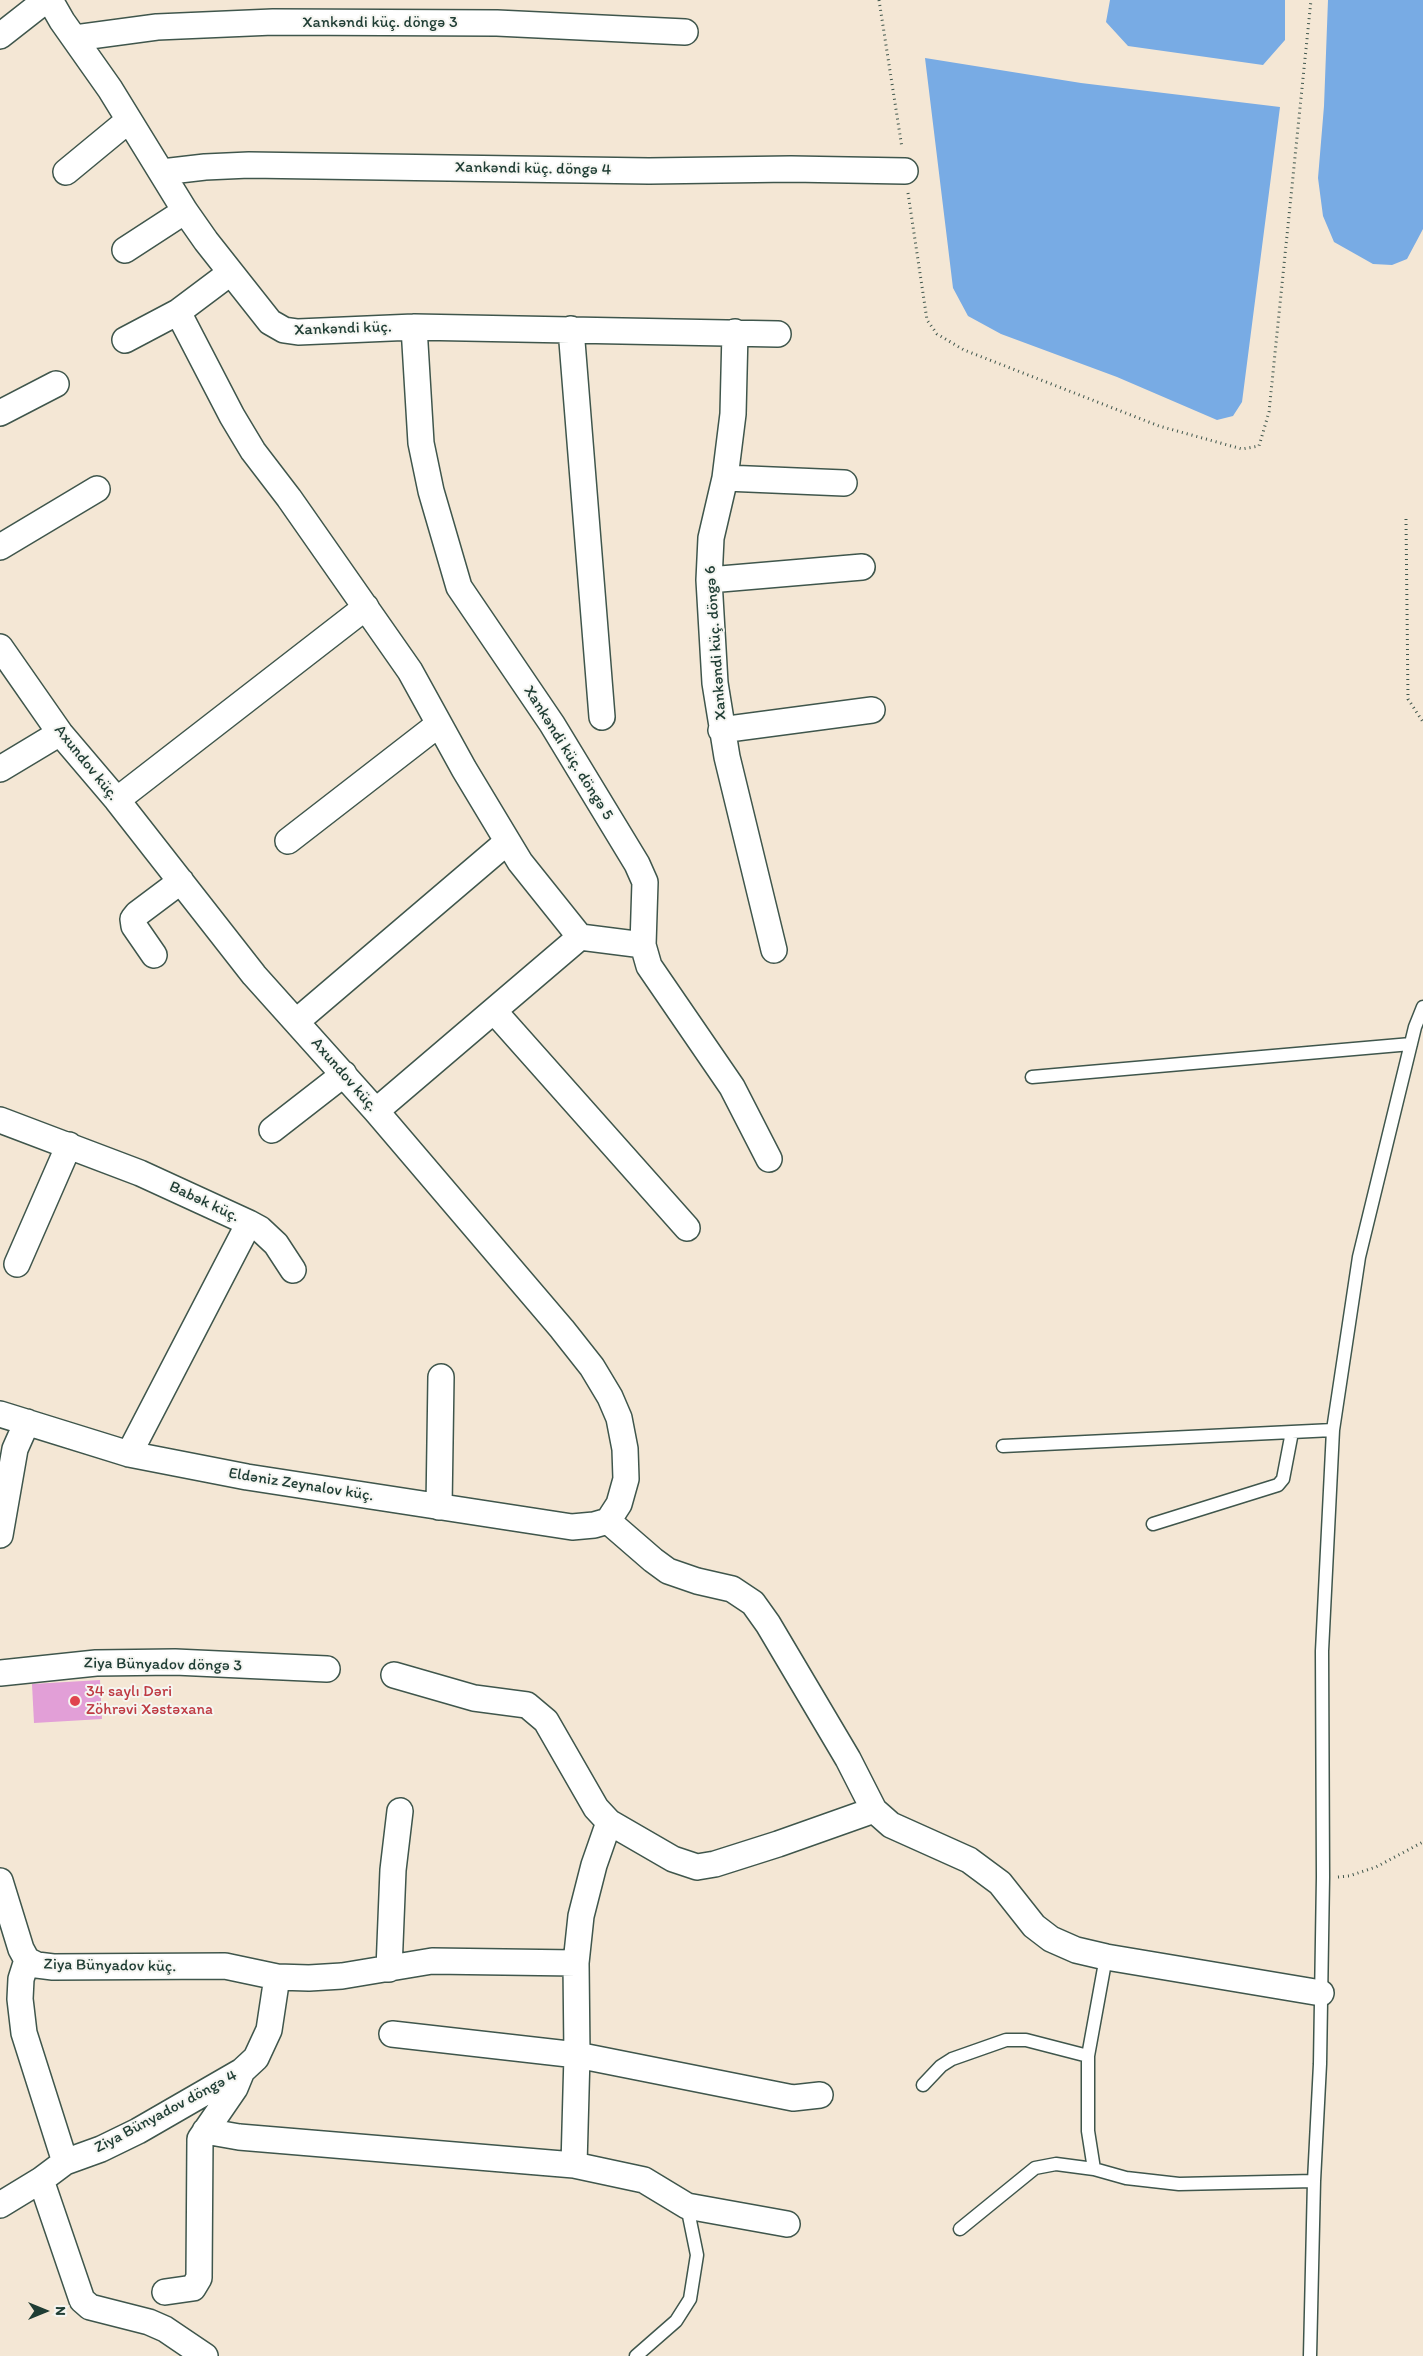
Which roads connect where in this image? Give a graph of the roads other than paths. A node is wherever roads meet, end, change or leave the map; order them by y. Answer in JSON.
{"nodes":[{"id":1,"x":46,"y":0,"type":"edge"},
{"id":2,"x":50,"y":0,"type":"edge"},
{"id":3,"x":685,"y":32,"type":"dead end"},
{"id":4,"x":0,"y":36,"type":"edge"},
{"id":5,"x":75,"y":38,"type":"junction"},
{"id":6,"x":129,"y":120,"type":"junction"},
{"id":7,"x":905,"y":171,"type":"road end"},
{"id":8,"x":66,"y":172,"type":"dead end"},
{"id":9,"x":162,"y":172,"type":"junction"},
{"id":10,"x":185,"y":211,"type":"junction"},
{"id":11,"x":125,"y":250,"type":"dead end"},
{"id":12,"x":230,"y":274,"type":"junction"},
{"id":13,"x":178,"y":312,"type":"junction"},
{"id":14,"x":414,"y":327,"type":"junction"},
{"id":15,"x":571,"y":329,"type":"junction"},
{"id":16,"x":734,"y":332,"type":"junction"},
{"id":17,"x":778,"y":334,"type":"dead end"},
{"id":18,"x":125,"y":340,"type":"dead end"},
{"id":19,"x":56,"y":384,"type":"dead end"},
{"id":20,"x":0,"y":413,"type":"edge"},
{"id":21,"x":725,"y":478,"type":"junction"},
{"id":22,"x":844,"y":483,"type":"dead end"},
{"id":23,"x":97,"y":489,"type":"dead end"},
{"id":24,"x":0,"y":547,"type":"edge"},
{"id":25,"x":862,"y":567,"type":"dead end"},
{"id":26,"x":709,"y":580,"type":"junction"},
{"id":27,"x":366,"y":607,"type":"junction"},
{"id":28,"x":0,"y":647,"type":"edge"},
{"id":29,"x":872,"y":710,"type":"dead end"},
{"id":30,"x":602,"y":717,"type":"dead end"},
{"id":31,"x":439,"y":724,"type":"junction"},
{"id":32,"x":721,"y":730,"type":"junction"},
{"id":33,"x":60,"y":733,"type":"junction"},
{"id":34,"x":0,"y":769,"type":"edge"},
{"id":35,"x":117,"y":800,"type":"junction"},
{"id":36,"x":288,"y":842,"type":"dead end"},
{"id":37,"x":507,"y":842,"type":"junction"},
{"id":38,"x":181,"y":881,"type":"junction"},
{"id":39,"x":580,"y":937,"type":"junction"},
{"id":40,"x":643,"y":945,"type":"junction"},
{"id":41,"x":774,"y":950,"type":"dead end"},
{"id":42,"x":154,"y":955,"type":"dead end"},
{"id":43,"x":1423,"y":1007,"type":"edge"},
{"id":44,"x":494,"y":1011,"type":"junction"},
{"id":45,"x":297,"y":1021,"type":"junction"},
{"id":46,"x":1411,"y":1044,"type":"junction"},
{"id":47,"x":344,"y":1074,"type":"junction"},
{"id":48,"x":1032,"y":1077,"type":"dead end"},
{"id":49,"x":376,"y":1111,"type":"junction"},
{"id":50,"x":0,"y":1120,"type":"edge"},
{"id":51,"x":272,"y":1130,"type":"dead end"},
{"id":52,"x":69,"y":1145,"type":"junction"},
{"id":53,"x":769,"y":1159,"type":"dead end"},
{"id":54,"x":248,"y":1223,"type":"junction"},
{"id":55,"x":686,"y":1228,"type":"dead end"},
{"id":56,"x":17,"y":1264,"type":"dead end"},
{"id":57,"x":293,"y":1270,"type":"dead end"},
{"id":58,"x":441,"y":1377,"type":"dead end"},
{"id":59,"x":0,"y":1414,"type":"edge"},
{"id":60,"x":27,"y":1422,"type":"junction"},
{"id":61,"x":1333,"y":1430,"type":"junction"},
{"id":62,"x":1292,"y":1432,"type":"junction"},
{"id":63,"x":1003,"y":1446,"type":"dead end"},
{"id":64,"x":129,"y":1454,"type":"junction"},
{"id":65,"x":440,"y":1507,"type":"junction"},
{"id":66,"x":608,"y":1521,"type":"junction"},
{"id":67,"x":1153,"y":1524,"type":"dead end"},
{"id":68,"x":0,"y":1535,"type":"edge"},
{"id":69,"x":327,"y":1669,"type":"dead end"},
{"id":70,"x":0,"y":1673,"type":"edge"},
{"id":71,"x":394,"y":1675,"type":"dead end"},
{"id":72,"x":874,"y":1810,"type":"junction"},
{"id":73,"x":400,"y":1811,"type":"dead end"},
{"id":74,"x":609,"y":1822,"type":"junction"},
{"id":75,"x":0,"y":1880,"type":"edge"},
{"id":76,"x":1106,"y":1957,"type":"junction"},
{"id":77,"x":27,"y":1960,"type":"junction"},
{"id":78,"x":576,"y":1963,"type":"junction"},
{"id":79,"x":389,"y":1969,"type":"junction"},
{"id":80,"x":277,"y":1977,"type":"junction"},
{"id":81,"x":1321,"y":1994,"type":"junction"},
{"id":82,"x":392,"y":2034,"type":"dead end"},
{"id":83,"x":577,"y":2055,"type":"junction"},
{"id":84,"x":1088,"y":2056,"type":"junction"},
{"id":85,"x":242,"y":2072,"type":"junction"},
{"id":86,"x":923,"y":2085,"type":"dead end"},
{"id":87,"x":820,"y":2095,"type":"dead end"},
{"id":88,"x":206,"y":2131,"type":"junction"},
{"id":89,"x":65,"y":2162,"type":"junction"},
{"id":90,"x":574,"y":2165,"type":"junction"},
{"id":91,"x":1094,"y":2169,"type":"junction"},
{"id":92,"x":41,"y":2180,"type":"junction"},
{"id":93,"x":1314,"y":2181,"type":"junction"},
{"id":94,"x":0,"y":2205,"type":"edge"},
{"id":95,"x":686,"y":2206,"type":"junction"},
{"id":96,"x":787,"y":2224,"type":"dead end"},
{"id":97,"x":960,"y":2229,"type":"dead end"},
{"id":98,"x":165,"y":2292,"type":"dead end"},
{"id":99,"x":205,"y":2356,"type":"edge"},
{"id":100,"x":636,"y":2356,"type":"edge"},
{"id":101,"x":1310,"y":2356,"type":"edge"}],
"edges":[{"from":1,"to":4,"type":"street"},
{"from":2,"to":5,"type":"street","name":"Xankəndi küç."},
{"from":3,"to":5,"type":"street","name":"Xankəndi küç. döngə 3"},
{"from":5,"to":6,"type":"street","name":"Xankəndi küç."},
{"from":6,"to":8,"type":"street"},
{"from":6,"to":9,"type":"street","name":"Xankəndi küç."},
{"from":7,"to":9,"type":"street","name":"Xankəndi küç. döngə 4"},
{"from":9,"to":10,"type":"street","name":"Xankəndi küç."},
{"from":10,"to":11,"type":"street"},
{"from":10,"to":12,"type":"street","name":"Xankəndi küç."},
{"from":12,"to":13,"type":"street"},
{"from":12,"to":14,"type":"street","name":"Xankəndi küç."},
{"from":13,"to":18,"type":"street"},
{"from":13,"to":27,"type":"street"},
{"from":14,"to":15,"type":"street","name":"Xankəndi küç."},
{"from":14,"to":40,"type":"street","name":"Xankəndi küç. döngə 5"},
{"from":15,"to":16,"type":"street","name":"Xankəndi küç."},
{"from":15,"to":30,"type":"street"},
{"from":16,"to":17,"type":"street","name":"Xankəndi küç."},
{"from":16,"to":21,"type":"street","name":"Xankəndi küç. döngə 6"},
{"from":19,"to":20,"type":"street"},
{"from":21,"to":22,"type":"street"},
{"from":21,"to":26,"type":"street","name":"Xankəndi küç. döngə 6"},
{"from":23,"to":24,"type":"street"},
{"from":25,"to":26,"type":"street"},
{"from":26,"to":32,"type":"street","name":"Xankəndi küç. döngə 6"},
{"from":27,"to":31,"type":"street"},
{"from":27,"to":35,"type":"street"},
{"from":28,"to":33,"type":"street","name":"Axundov küç."},
{"from":29,"to":32,"type":"street"},
{"from":31,"to":36,"type":"street"},
{"from":31,"to":37,"type":"street"},
{"from":32,"to":41,"type":"street","name":"Xankəndi küç. döngə 6"},
{"from":33,"to":34,"type":"street"},
{"from":33,"to":35,"type":"street","name":"Axundov küç."},
{"from":35,"to":38,"type":"street","name":"Axundov küç."},
{"from":37,"to":39,"type":"street"},
{"from":37,"to":45,"type":"street"},
{"from":38,"to":42,"type":"street"},
{"from":38,"to":45,"type":"street","name":"Axundov küç."},
{"from":39,"to":40,"type":"street"},
{"from":39,"to":44,"type":"street"},
{"from":40,"to":53,"type":"street","name":"Xankəndi küç. döngə 5"},
{"from":43,"to":46,"type":"lane"},
{"from":44,"to":49,"type":"street"},
{"from":44,"to":55,"type":"street"},
{"from":45,"to":47,"type":"street","name":"Axundov küç."},
{"from":46,"to":48,"type":"lane"},
{"from":46,"to":61,"type":"lane"},
{"from":47,"to":49,"type":"street","name":"Axundov küç."},
{"from":47,"to":51,"type":"street"},
{"from":49,"to":66,"type":"street","name":"Axundov küç."},
{"from":50,"to":52,"type":"street","name":"Babək küç."},
{"from":52,"to":54,"type":"street","name":"Babək küç."},
{"from":52,"to":56,"type":"street"},
{"from":54,"to":57,"type":"street"},
{"from":54,"to":64,"type":"street","name":"Babək küç."},
{"from":58,"to":65,"type":"street"},
{"from":59,"to":60,"type":"street","name":"Eldəniz Zeynalov küç."},
{"from":60,"to":64,"type":"street","name":"Eldəniz Zeynalov küç."},
{"from":60,"to":68,"type":"street"},
{"from":61,"to":62,"type":"lane"},
{"from":61,"to":81,"type":"lane"},
{"from":62,"to":63,"type":"lane"},
{"from":62,"to":67,"type":"lane"},
{"from":64,"to":65,"type":"street","name":"Eldəniz Zeynalov küç."},
{"from":65,"to":66,"type":"street","name":"Eldəniz Zeynalov küç."},
{"from":66,"to":72,"type":"street"},
{"from":69,"to":70,"type":"street","name":"Ziya Bünyadov döngə 3"},
{"from":71,"to":74,"type":"street"},
{"from":72,"to":74,"type":"street"},
{"from":72,"to":76,"type":"street"},
{"from":73,"to":79,"type":"street"},
{"from":74,"to":78,"type":"street"},
{"from":75,"to":77,"type":"street","name":"Ziya Bünyadov küç."},
{"from":76,"to":81,"type":"street"},
{"from":76,"to":84,"type":"lane"},
{"from":77,"to":80,"type":"street","name":"Ziya Bünyadov küç."},
{"from":77,"to":89,"type":"street"},
{"from":78,"to":79,"type":"street","name":"Ziya Bünyadov küç."},
{"from":78,"to":83,"type":"street"},
{"from":79,"to":80,"type":"street","name":"Ziya Bünyadov küç."},
{"from":80,"to":85,"type":"street","name":"Ziya Bünyadov döngə 4"},
{"from":81,"to":93,"type":"lane"},
{"from":82,"to":83,"type":"street"},
{"from":83,"to":87,"type":"street"},
{"from":83,"to":90,"type":"street"},
{"from":84,"to":86,"type":"lane"},
{"from":84,"to":91,"type":"lane"},
{"from":85,"to":88,"type":"street"},
{"from":85,"to":89,"type":"street","name":"Ziya Bünyadov döngə 4"},
{"from":88,"to":90,"type":"street"},
{"from":88,"to":98,"type":"street"},
{"from":89,"to":92,"type":"street","name":"Ziya Bünyadov döngə 4"},
{"from":90,"to":95,"type":"street"},
{"from":91,"to":93,"type":"lane"},
{"from":91,"to":97,"type":"lane"},
{"from":92,"to":94,"type":"street","name":"Ziya Bünyadov döngə 4"},
{"from":92,"to":99,"type":"street"},
{"from":93,"to":101,"type":"lane"},
{"from":95,"to":96,"type":"street"},
{"from":95,"to":100,"type":"lane"}]}
